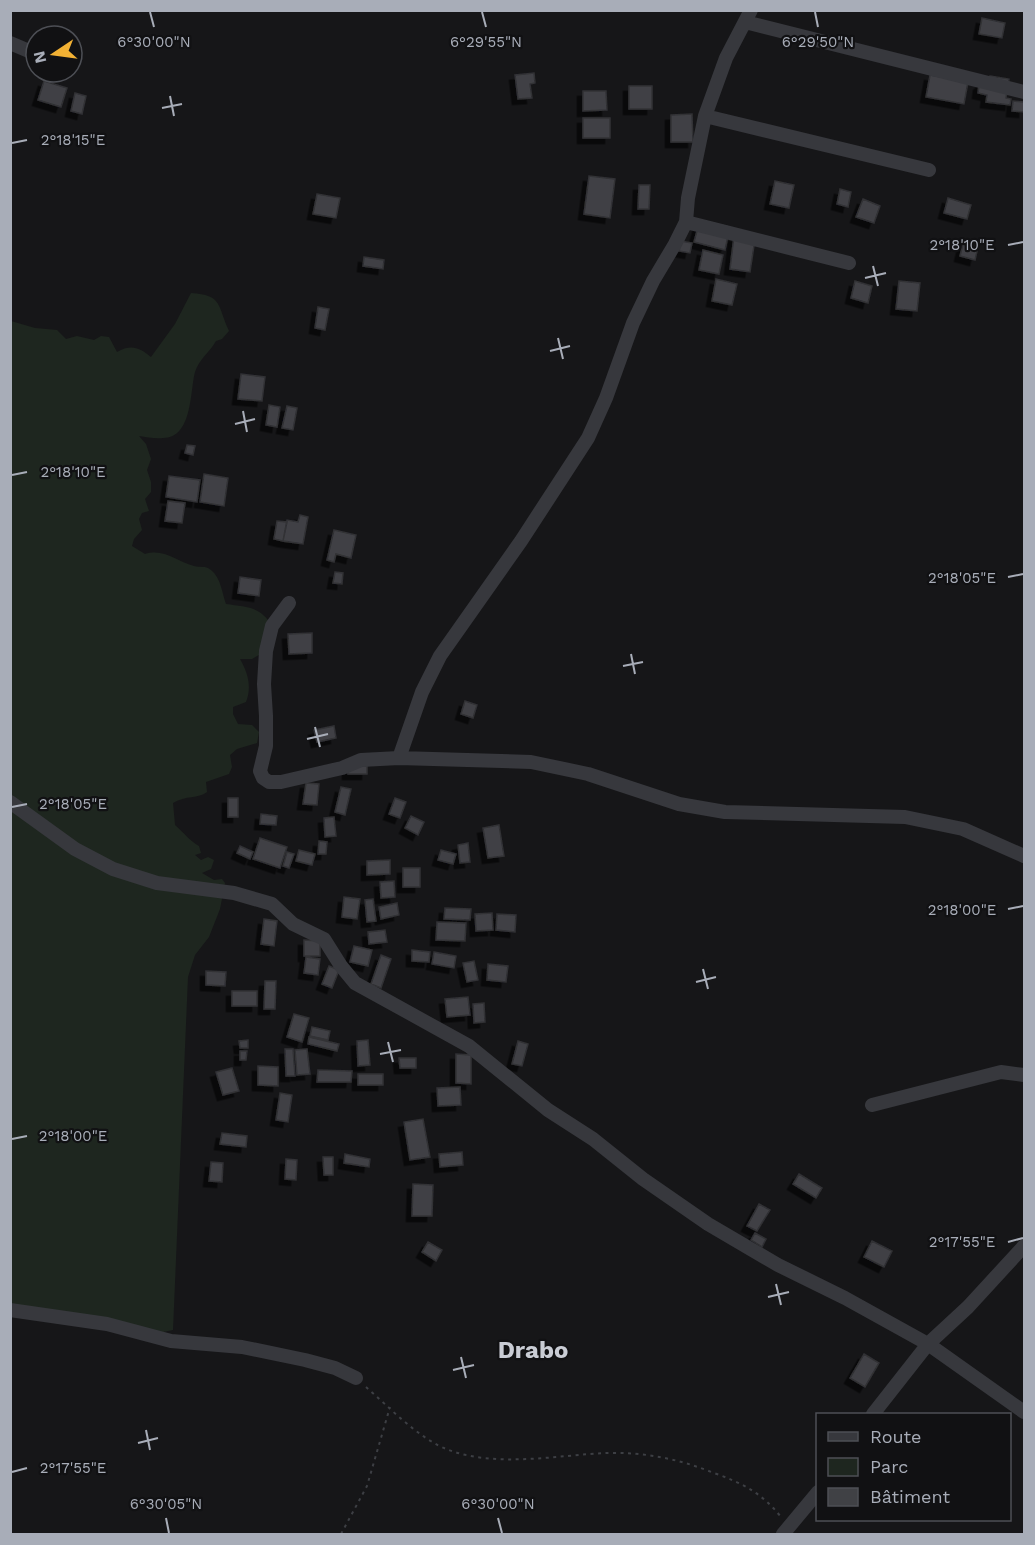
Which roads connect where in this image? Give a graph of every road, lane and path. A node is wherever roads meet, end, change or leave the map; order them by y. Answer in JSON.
{"nodes":[{"id":1,"x":748,"y":16,"type":"edge"},
{"id":2,"x":10,"y":43,"type":"edge"},
{"id":3,"x":24,"y":49,"type":"edge"},
{"id":4,"x":1024,"y":92,"type":"edge"},
{"id":5,"x":705,"y":116,"type":"junction"},
{"id":6,"x":929,"y":170,"type":"dead end"},
{"id":7,"x":686,"y":222,"type":"junction"},
{"id":8,"x":849,"y":263,"type":"dead end"},
{"id":9,"x":289,"y":603,"type":"dead end"},
{"id":10,"x":399,"y":758,"type":"junction"},
{"id":11,"x":10,"y":802,"type":"edge"},
{"id":12,"x":1024,"y":856,"type":"edge"},
{"id":13,"x":1024,"y":1075,"type":"edge"},
{"id":14,"x":872,"y":1105,"type":"dead end"},
{"id":15,"x":1024,"y":1246,"type":"edge"},
{"id":16,"x":10,"y":1310,"type":"edge"},
{"id":17,"x":928,"y":1344,"type":"junction"},
{"id":18,"x":356,"y":1378,"type":"joint"},
{"id":19,"x":390,"y":1407,"type":"junction"},
{"id":20,"x":1024,"y":1412,"type":"edge"},
{"id":21,"x":874,"y":1413,"type":"edge"},
{"id":22,"x":816,"y":1494,"type":"edge"},
{"id":23,"x":784,"y":1533,"type":"edge"},
{"id":24,"x":341,"y":1534,"type":"edge"}],
"edges":[{"from":1,"to":4,"type":"street"},
{"from":1,"to":5,"type":"street"},
{"from":2,"to":3,"type":"street"},
{"from":5,"to":6,"type":"street"},
{"from":5,"to":7,"type":"street"},
{"from":7,"to":8,"type":"street"},
{"from":7,"to":10,"type":"street"},
{"from":9,"to":10,"type":"street"},
{"from":10,"to":12,"type":"street"},
{"from":11,"to":17,"type":"street"},
{"from":13,"to":14,"type":"street"},
{"from":15,"to":17,"type":"street"},
{"from":16,"to":18,"type":"street"},
{"from":17,"to":20,"type":"street"},
{"from":17,"to":21,"type":"street"},
{"from":18,"to":19,"type":"path"},
{"from":19,"to":23,"type":"path"},
{"from":19,"to":24,"type":"path"},
{"from":22,"to":23,"type":"street"}]}
